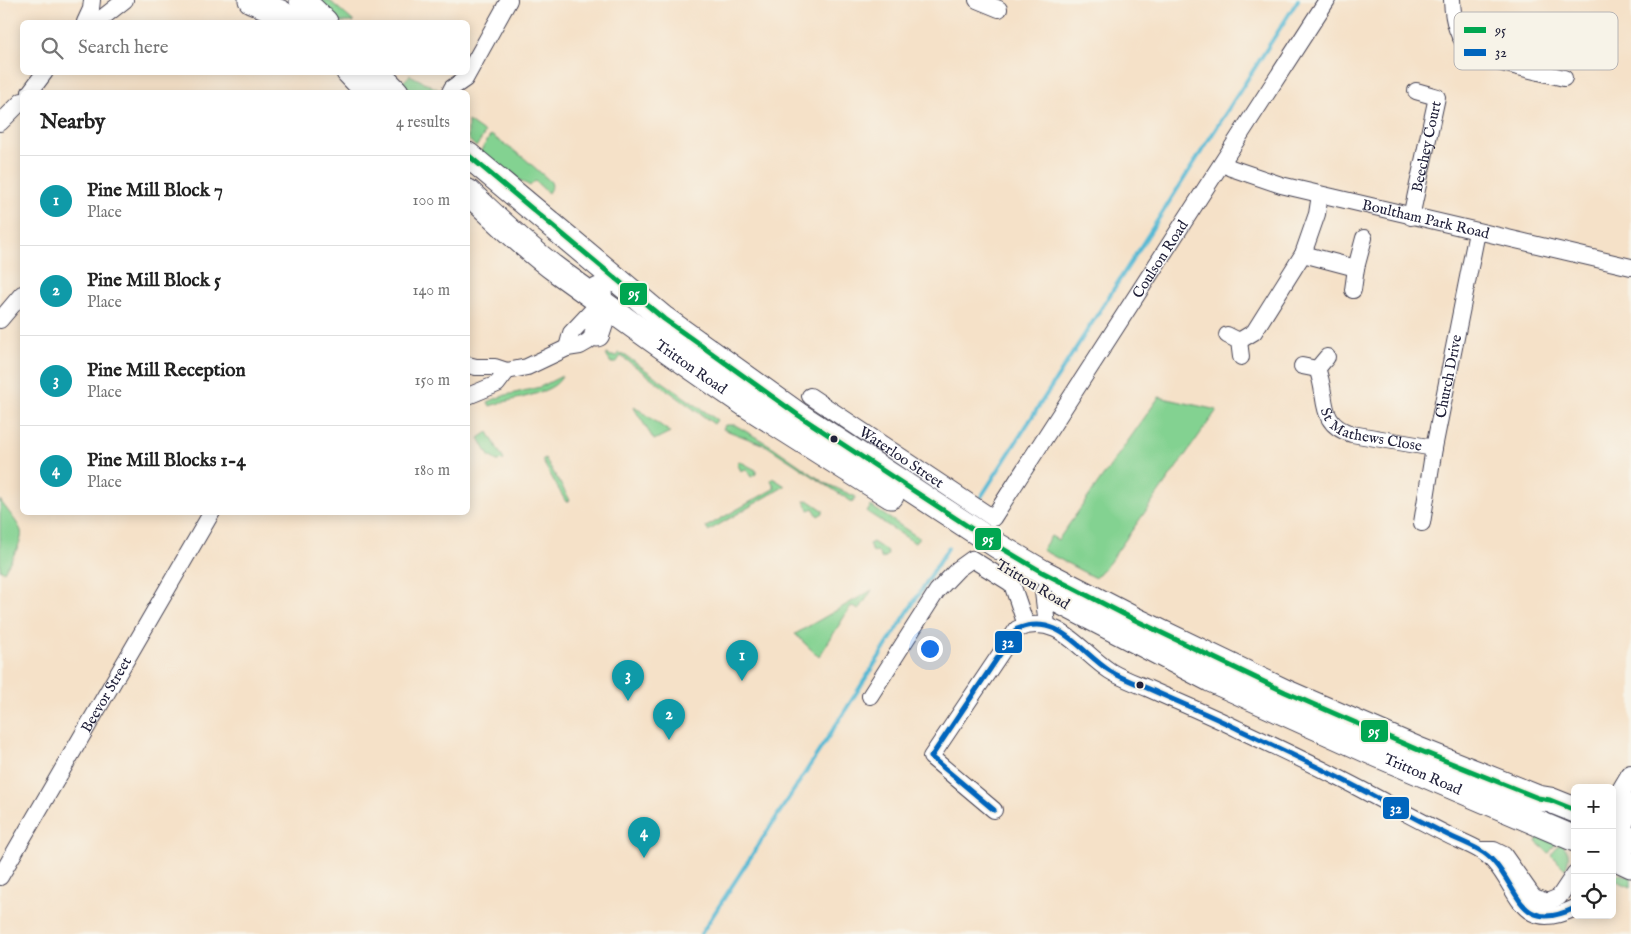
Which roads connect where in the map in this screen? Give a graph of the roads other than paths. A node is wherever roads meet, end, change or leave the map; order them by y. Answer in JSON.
{"nodes":[{"id":1,"x":92,"y":0,"type":"edge"},
{"id":2,"x":125,"y":0,"type":"edge"},
{"id":3,"x":251,"y":0,"type":"edge"},
{"id":4,"x":302,"y":0,"type":"edge"},
{"id":5,"x":509,"y":0,"type":"edge"},
{"id":6,"x":977,"y":0,"type":"edge"},
{"id":7,"x":1327,"y":0,"type":"edge"},
{"id":8,"x":1452,"y":0,"type":"edge"},
{"id":9,"x":999,"y":9,"type":"dead end"},
{"id":10,"x":87,"y":20,"type":"edge"},
{"id":11,"x":100,"y":20,"type":"edge"},
{"id":12,"x":290,"y":20,"type":"edge"},
{"id":13,"x":323,"y":20,"type":"edge"},
{"id":14,"x":1454,"y":24,"type":"edge"},
{"id":15,"x":1532,"y":70,"type":"edge"},
{"id":16,"x":1541,"y":72,"type":"joint"},
{"id":17,"x":43,"y":75,"type":"edge"},
{"id":18,"x":352,"y":75,"type":"edge"},
{"id":19,"x":379,"y":75,"type":"edge"},
{"id":20,"x":1564,"y":78,"type":"dead end"},
{"id":21,"x":465,"y":86,"type":"edge"},
{"id":22,"x":32,"y":90,"type":"edge"},
{"id":23,"x":366,"y":90,"type":"edge"},
{"id":24,"x":394,"y":90,"type":"edge"},
{"id":25,"x":451,"y":90,"type":"edge"},
{"id":26,"x":1416,"y":91,"type":"dead end"},
{"id":27,"x":20,"y":104,"type":"edge"},
{"id":28,"x":0,"y":123,"type":"edge"},
{"id":29,"x":470,"y":157,"type":"edge"},
{"id":30,"x":1223,"y":164,"type":"junction"},
{"id":31,"x":508,"y":189,"type":"junction"},
{"id":32,"x":470,"y":194,"type":"edge"},
{"id":33,"x":1320,"y":195,"type":"junction"},
{"id":34,"x":1411,"y":217,"type":"junction"},
{"id":35,"x":1477,"y":232,"type":"junction"},
{"id":36,"x":1364,"y":238,"type":"dead end"},
{"id":37,"x":1303,"y":254,"type":"junction"},
{"id":38,"x":1631,"y":267,"type":"edge"},
{"id":39,"x":1356,"y":268,"type":"junction"},
{"id":40,"x":628,"y":289,"type":"junction"},
{"id":41,"x":1353,"y":290,"type":"dead end"},
{"id":42,"x":20,"y":296,"type":"edge"},
{"id":43,"x":610,"y":308,"type":"junction"},
{"id":44,"x":0,"y":320,"type":"edge"},
{"id":45,"x":597,"y":334,"type":"joint"},
{"id":46,"x":1236,"y":344,"type":"dead end"},
{"id":47,"x":567,"y":348,"type":"junction"},
{"id":48,"x":1315,"y":364,"type":"dead end"},
{"id":49,"x":470,"y":366,"type":"edge"},
{"id":50,"x":507,"y":371,"type":"junction"},
{"id":51,"x":470,"y":374,"type":"edge"},
{"id":52,"x":470,"y":391,"type":"edge"},
{"id":53,"x":470,"y":395,"type":"edge"},
{"id":54,"x":810,"y":396,"type":"dead end"},
{"id":55,"x":1434,"y":448,"type":"junction"},
{"id":56,"x":210,"y":515,"type":"edge"},
{"id":57,"x":993,"y":518,"type":"joint"},
{"id":58,"x":1422,"y":523,"type":"dead end"},
{"id":59,"x":1043,"y":592,"type":"junction"},
{"id":60,"x":1026,"y":625,"type":"junction"},
{"id":61,"x":1047,"y":625,"type":"junction"},
{"id":62,"x":870,"y":696,"type":"dead end"},
{"id":63,"x":1631,"y":775,"type":"edge"},
{"id":64,"x":1538,"y":798,"type":"junction"},
{"id":65,"x":1616,"y":800,"type":"edge"},
{"id":66,"x":1631,"y":804,"type":"edge"},
{"id":67,"x":1571,"y":808,"type":"edge"},
{"id":68,"x":994,"y":810,"type":"dead end"},
{"id":69,"x":1571,"y":821,"type":"edge"},
{"id":70,"x":1571,"y":837,"type":"edge"},
{"id":71,"x":1616,"y":842,"type":"edge"},
{"id":72,"x":1480,"y":850,"type":"junction"},
{"id":73,"x":1631,"y":859,"type":"edge"},
{"id":74,"x":1631,"y":865,"type":"edge"},
{"id":75,"x":1574,"y":874,"type":"edge"},
{"id":76,"x":0,"y":877,"type":"edge"},
{"id":77,"x":1571,"y":910,"type":"edge"},
{"id":78,"x":1539,"y":926,"type":"edge"}],
"edges":[{"from":1,"to":10,"type":"street"},
{"from":2,"to":11,"type":"street"},
{"from":3,"to":12,"type":"main road"},
{"from":4,"to":13,"type":"main road"},
{"from":5,"to":21,"type":"street"},
{"from":6,"to":9,"type":"street"},
{"from":7,"to":30,"type":"street","name":"Coulson Road"},
{"from":8,"to":14,"type":"street"},
{"from":15,"to":16,"type":"street"},
{"from":16,"to":20,"type":"street"},
{"from":17,"to":22,"type":"street"},
{"from":18,"to":23,"type":"main road"},
{"from":19,"to":24,"type":"main road"},
{"from":21,"to":25,"type":"street"},
{"from":26,"to":34,"type":"street","name":"Beechey Court"},
{"from":27,"to":28,"type":"street"},
{"from":29,"to":31,"type":"main road","name":"Tritton Road"},
{"from":30,"to":33,"type":"street","name":"Boultham Park Road"},
{"from":30,"to":57,"type":"street","name":"Coulson Road"},
{"from":31,"to":40,"type":"main road","name":"Tritton Road"},
{"from":31,"to":43,"type":"main road"},
{"from":32,"to":43,"type":"main road","name":"Tritton Road"},
{"from":33,"to":34,"type":"street","name":"Boultham Park Road"},
{"from":33,"to":37,"type":"street"},
{"from":34,"to":35,"type":"street","name":"Boultham Park Road"},
{"from":35,"to":38,"type":"street","name":"Boultham Park Road"},
{"from":35,"to":55,"type":"street","name":"Church Drive"},
{"from":36,"to":39,"type":"street"},
{"from":37,"to":39,"type":"street"},
{"from":37,"to":46,"type":"street"},
{"from":39,"to":41,"type":"street"},
{"from":40,"to":43,"type":"street"},
{"from":40,"to":43,"type":"street"},
{"from":40,"to":64,"type":"main road","name":"Tritton Road"},
{"from":42,"to":44,"type":"street"},
{"from":43,"to":45,"type":"main road"},
{"from":43,"to":47,"type":"street"},
{"from":43,"to":59,"type":"main road","name":"Tritton Road"},
{"from":45,"to":47,"type":"street"},
{"from":47,"to":50,"type":"street"},
{"from":48,"to":55,"type":"street","name":"St Mathews Close"},
{"from":49,"to":50,"type":"street"},
{"from":50,"to":53,"type":"street"},
{"from":51,"to":52,"type":"street"},
{"from":54,"to":57,"type":"street","name":"Waterloo Street"},
{"from":55,"to":58,"type":"street","name":"Church Drive"},
{"from":56,"to":76,"type":"street","name":"Beevor Street"},
{"from":59,"to":61,"type":"street"},
{"from":59,"to":70,"type":"main road","name":"Tritton Road"},
{"from":60,"to":61,"type":"street"},
{"from":60,"to":62,"type":"street"},
{"from":60,"to":68,"type":"street"},
{"from":61,"to":72,"type":"street"},
{"from":63,"to":65,"type":"street"},
{"from":64,"to":67,"type":"main road","name":"Tritton Road"},
{"from":64,"to":69,"type":"street"},
{"from":66,"to":71,"type":"street"},
{"from":71,"to":73,"type":"street"},
{"from":71,"to":74,"type":"main road"},
{"from":72,"to":75,"type":"street"},
{"from":72,"to":78,"type":"street"},
{"from":77,"to":78,"type":"street"}]}
